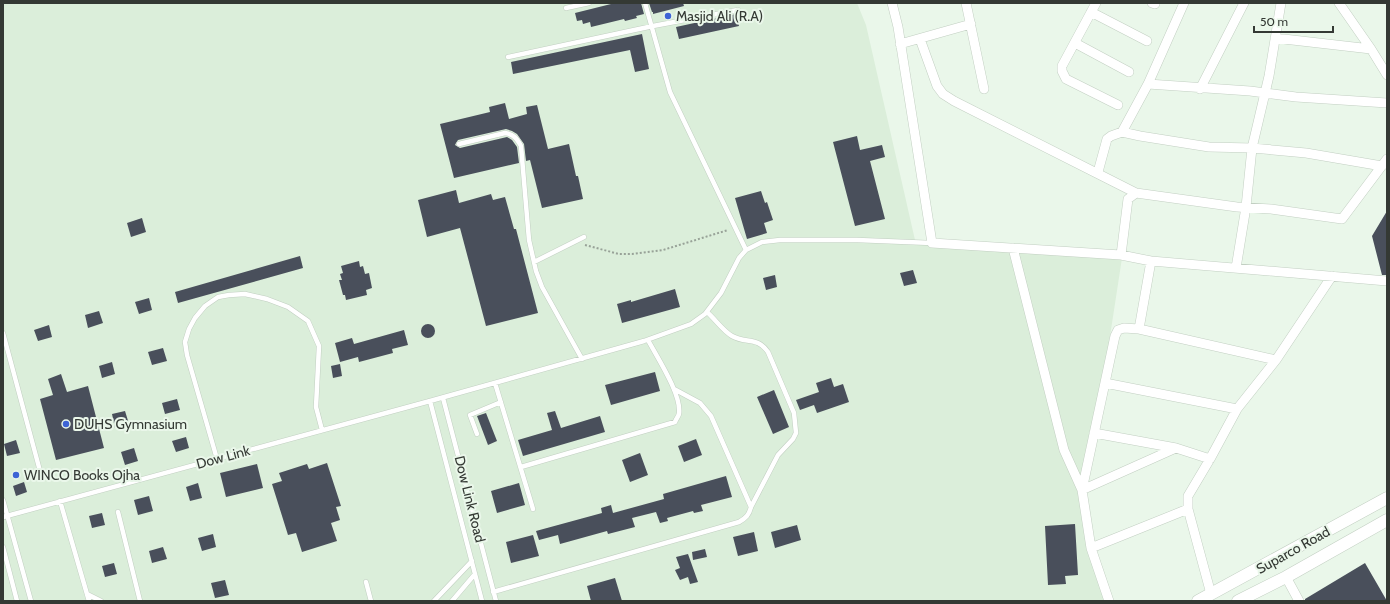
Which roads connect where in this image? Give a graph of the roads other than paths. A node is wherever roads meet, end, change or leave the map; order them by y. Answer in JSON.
{"nodes":[{"id":1,"x":589,"y":3,"type":"edge"},
{"id":2,"x":645,"y":3,"type":"edge"},
{"id":3,"x":892,"y":3,"type":"edge"},
{"id":4,"x":1096,"y":3,"type":"edge"},
{"id":5,"x":1184,"y":3,"type":"edge"},
{"id":6,"x":1244,"y":3,"type":"edge"},
{"id":7,"x":1281,"y":3,"type":"edge"},
{"id":8,"x":1339,"y":3,"type":"edge"},
{"id":9,"x":968,"y":5,"type":"edge"},
{"id":10,"x":566,"y":8,"type":"dead end"},
{"id":11,"x":738,"y":10,"type":"dead end"},
{"id":12,"x":1091,"y":12,"type":"junction"},
{"id":13,"x":971,"y":24,"type":"junction"},
{"id":14,"x":652,"y":26,"type":"junction"},
{"id":15,"x":1275,"y":38,"type":"junction"},
{"id":16,"x":920,"y":39,"type":"junction"},
{"id":17,"x":1147,"y":41,"type":"dead end"},
{"id":18,"x":1075,"y":43,"type":"junction"},
{"id":19,"x":900,"y":44,"type":"junction"},
{"id":20,"x":1371,"y":49,"type":"junction"},
{"id":21,"x":508,"y":57,"type":"dead end"},
{"id":22,"x":1129,"y":72,"type":"dead end"},
{"id":23,"x":1387,"y":75,"type":"edge"},
{"id":24,"x":1148,"y":84,"type":"junction"},
{"id":25,"x":984,"y":89,"type":"dead end"},
{"id":26,"x":1200,"y":89,"type":"junction"},
{"id":27,"x":1265,"y":93,"type":"junction"},
{"id":28,"x":1387,"y":103,"type":"edge"},
{"id":29,"x":1118,"y":105,"type":"dead end"},
{"id":30,"x":1122,"y":132,"type":"junction"},
{"id":31,"x":459,"y":144,"type":"dead end"},
{"id":32,"x":1252,"y":148,"type":"junction"},
{"id":33,"x":1384,"y":163,"type":"edge"},
{"id":34,"x":1098,"y":172,"type":"junction"},
{"id":35,"x":1136,"y":192,"type":"junction"},
{"id":36,"x":1246,"y":207,"type":"junction"},
{"id":37,"x":584,"y":237,"type":"dead end"},
{"id":38,"x":932,"y":243,"type":"junction"},
{"id":39,"x":1013,"y":248,"type":"junction"},
{"id":40,"x":746,"y":250,"type":"junction"},
{"id":41,"x":1121,"y":255,"type":"junction"},
{"id":42,"x":1151,"y":261,"type":"junction"},
{"id":43,"x":534,"y":262,"type":"junction"},
{"id":44,"x":1236,"y":268,"type":"junction"},
{"id":45,"x":1332,"y":276,"type":"junction"},
{"id":46,"x":1387,"y":281,"type":"edge"},
{"id":47,"x":707,"y":312,"type":"junction"},
{"id":48,"x":1139,"y":330,"type":"junction"},
{"id":49,"x":3,"y":333,"type":"edge"},
{"id":50,"x":648,"y":340,"type":"junction"},
{"id":51,"x":582,"y":359,"type":"junction"},
{"id":52,"x":1276,"y":360,"type":"junction"},
{"id":53,"x":495,"y":383,"type":"junction"},
{"id":54,"x":1105,"y":383,"type":"junction"},
{"id":55,"x":674,"y":389,"type":"junction"},
{"id":56,"x":443,"y":398,"type":"junction"},
{"id":57,"x":430,"y":401,"type":"junction"},
{"id":58,"x":501,"y":402,"type":"junction"},
{"id":59,"x":1237,"y":409,"type":"junction"},
{"id":60,"x":322,"y":430,"type":"junction"},
{"id":61,"x":1094,"y":433,"type":"junction"},
{"id":62,"x":477,"y":434,"type":"dead end"},
{"id":63,"x":1176,"y":448,"type":"junction"},
{"id":64,"x":217,"y":459,"type":"junction"},
{"id":65,"x":1210,"y":459,"type":"junction"},
{"id":66,"x":521,"y":467,"type":"junction"},
{"id":67,"x":40,"y":471,"type":"dead end"},
{"id":68,"x":1082,"y":490,"type":"junction"},
{"id":69,"x":1387,"y":498,"type":"edge"},
{"id":70,"x":3,"y":500,"type":"edge"},
{"id":71,"x":60,"y":501,"type":"junction"},
{"id":72,"x":751,"y":507,"type":"junction"},
{"id":73,"x":533,"y":509,"type":"dead end"},
{"id":74,"x":1188,"y":509,"type":"junction"},
{"id":75,"x":118,"y":512,"type":"dead end"},
{"id":76,"x":5,"y":516,"type":"edge"},
{"id":77,"x":1387,"y":520,"type":"edge"},
{"id":78,"x":3,"y":546,"type":"edge"},
{"id":79,"x":1091,"y":548,"type":"junction"},
{"id":80,"x":472,"y":561,"type":"junction"},
{"id":81,"x":475,"y":574,"type":"junction"},
{"id":82,"x":1286,"y":577,"type":"junction"},
{"id":83,"x":366,"y":582,"type":"dead end"},
{"id":84,"x":493,"y":592,"type":"junction"},
{"id":85,"x":87,"y":594,"type":"junction"},
{"id":86,"x":1210,"y":594,"type":"junction"},
{"id":87,"x":17,"y":601,"type":"edge"},
{"id":88,"x":31,"y":601,"type":"edge"},
{"id":89,"x":89,"y":601,"type":"edge"},
{"id":90,"x":101,"y":601,"type":"edge"},
{"id":91,"x":140,"y":601,"type":"edge"},
{"id":92,"x":371,"y":601,"type":"edge"},
{"id":93,"x":434,"y":601,"type":"edge"},
{"id":94,"x":452,"y":601,"type":"edge"},
{"id":95,"x":482,"y":601,"type":"edge"},
{"id":96,"x":496,"y":601,"type":"edge"},
{"id":97,"x":1109,"y":601,"type":"edge"},
{"id":98,"x":1198,"y":601,"type":"edge"},
{"id":99,"x":1238,"y":601,"type":"edge"},
{"id":100,"x":1299,"y":601,"type":"edge"}],
"edges":[{"from":1,"to":10,"type":"lane"},
{"from":2,"to":14,"type":"lane"},
{"from":3,"to":19,"type":"street"},
{"from":4,"to":12,"type":"street"},
{"from":5,"to":24,"type":"street"},
{"from":6,"to":26,"type":"street"},
{"from":7,"to":15,"type":"street"},
{"from":8,"to":20,"type":"street"},
{"from":9,"to":13,"type":"street"},
{"from":11,"to":14,"type":"lane"},
{"from":12,"to":17,"type":"street"},
{"from":12,"to":18,"type":"street"},
{"from":13,"to":16,"type":"street"},
{"from":13,"to":25,"type":"street"},
{"from":14,"to":21,"type":"lane"},
{"from":14,"to":40,"type":"lane"},
{"from":15,"to":20,"type":"street"},
{"from":15,"to":27,"type":"street"},
{"from":16,"to":19,"type":"street"},
{"from":16,"to":34,"type":"street"},
{"from":18,"to":22,"type":"street"},
{"from":18,"to":29,"type":"street"},
{"from":19,"to":38,"type":"street"},
{"from":20,"to":23,"type":"street"},
{"from":24,"to":26,"type":"street"},
{"from":24,"to":30,"type":"street"},
{"from":26,"to":27,"type":"street"},
{"from":27,"to":28,"type":"street"},
{"from":27,"to":32,"type":"street"},
{"from":30,"to":32,"type":"street"},
{"from":30,"to":34,"type":"street"},
{"from":31,"to":43,"type":"lane"},
{"from":32,"to":33,"type":"street"},
{"from":32,"to":36,"type":"street"},
{"from":33,"to":36,"type":"street"},
{"from":34,"to":35,"type":"street"},
{"from":35,"to":36,"type":"street"},
{"from":35,"to":41,"type":"street"},
{"from":36,"to":44,"type":"street"},
{"from":37,"to":43,"type":"lane"},
{"from":38,"to":39,"type":"street"},
{"from":38,"to":40,"type":"lane"},
{"from":39,"to":41,"type":"street"},
{"from":39,"to":68,"type":"street"},
{"from":40,"to":47,"type":"lane","name":"Dow Link"},
{"from":41,"to":42,"type":"street"},
{"from":42,"to":44,"type":"street"},
{"from":42,"to":48,"type":"street"},
{"from":43,"to":51,"type":"lane"},
{"from":44,"to":45,"type":"street"},
{"from":45,"to":46,"type":"street"},
{"from":45,"to":52,"type":"street"},
{"from":47,"to":50,"type":"lane","name":"Dow Link"},
{"from":47,"to":72,"type":"lane"},
{"from":48,"to":52,"type":"street"},
{"from":48,"to":54,"type":"street"},
{"from":49,"to":67,"type":"lane"},
{"from":50,"to":51,"type":"lane","name":"Dow Link"},
{"from":50,"to":55,"type":"lane"},
{"from":51,"to":53,"type":"lane","name":"Dow Link"},
{"from":52,"to":59,"type":"street"},
{"from":53,"to":56,"type":"lane","name":"Dow Link"},
{"from":53,"to":58,"type":"lane"},
{"from":54,"to":59,"type":"street"},
{"from":54,"to":61,"type":"street"},
{"from":55,"to":66,"type":"lane"},
{"from":55,"to":72,"type":"lane"},
{"from":56,"to":57,"type":"lane","name":"Dow Link"},
{"from":56,"to":84,"type":"lane","name":"Dow Link Road"},
{"from":57,"to":60,"type":"lane","name":"Dow Link"},
{"from":57,"to":80,"type":"lane","name":"Dow Link Road"},
{"from":58,"to":62,"type":"lane"},
{"from":58,"to":66,"type":"lane"},
{"from":59,"to":65,"type":"street"},
{"from":60,"to":64,"type":"lane","name":"Dow Link"},
{"from":60,"to":64,"type":"lane"},
{"from":61,"to":63,"type":"street"},
{"from":61,"to":68,"type":"street"},
{"from":63,"to":65,"type":"street"},
{"from":63,"to":68,"type":"street"},
{"from":64,"to":71,"type":"lane","name":"Dow Link"},
{"from":65,"to":74,"type":"street"},
{"from":66,"to":73,"type":"lane"},
{"from":68,"to":79,"type":"street"},
{"from":69,"to":86,"type":"main road","name":"Suparco Road"},
{"from":70,"to":76,"type":"lane"},
{"from":71,"to":76,"type":"lane","name":"Dow Link"},
{"from":71,"to":85,"type":"lane"},
{"from":72,"to":84,"type":"lane"},
{"from":74,"to":79,"type":"street"},
{"from":74,"to":86,"type":"street"},
{"from":75,"to":91,"type":"lane"},
{"from":76,"to":88,"type":"lane"},
{"from":77,"to":82,"type":"main road","name":"Suparco Road"},
{"from":78,"to":87,"type":"lane"},
{"from":79,"to":97,"type":"street"},
{"from":80,"to":81,"type":"lane","name":"Dow Link Road"},
{"from":80,"to":93,"type":"lane"},
{"from":81,"to":94,"type":"lane"},
{"from":81,"to":95,"type":"lane","name":"Dow Link Road"},
{"from":82,"to":99,"type":"main road","name":"Suparco Road"},
{"from":82,"to":100,"type":"street"},
{"from":83,"to":92,"type":"lane"},
{"from":84,"to":96,"type":"lane","name":"Dow Link Road"},
{"from":85,"to":89,"type":"lane"},
{"from":85,"to":90,"type":"lane"},
{"from":86,"to":98,"type":"main road","name":"Suparco Road"}]}
